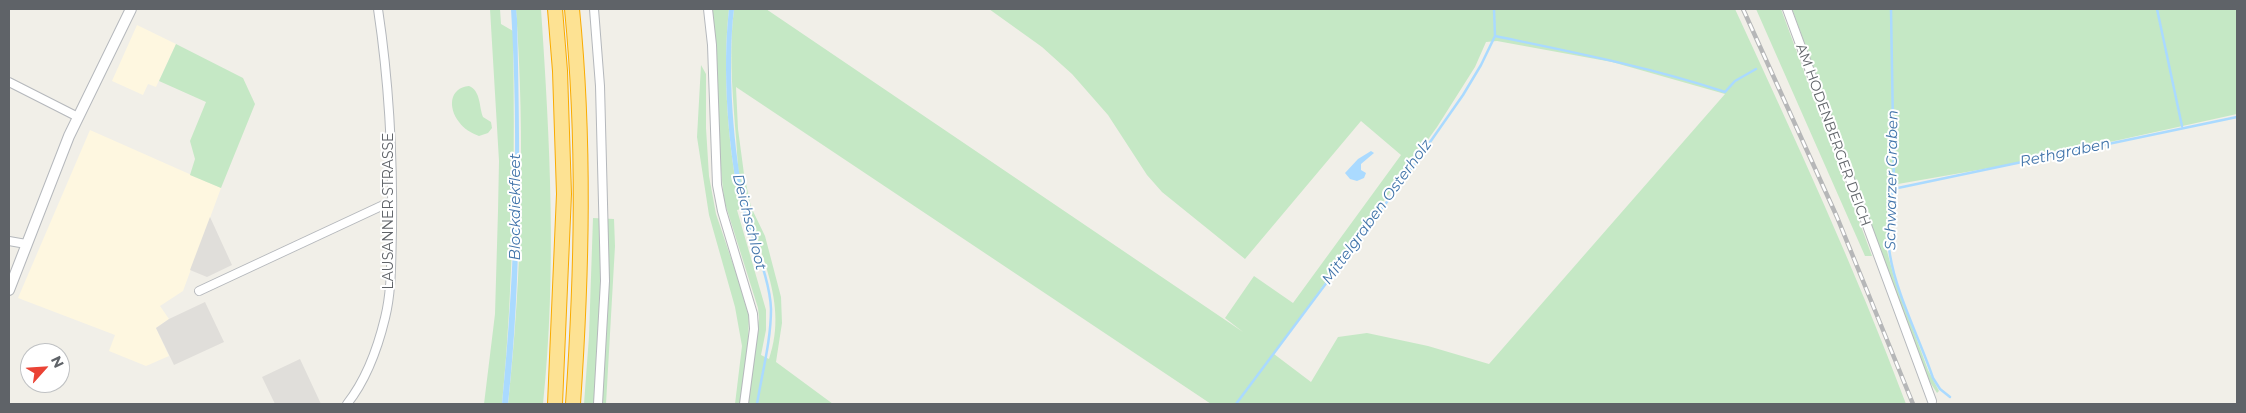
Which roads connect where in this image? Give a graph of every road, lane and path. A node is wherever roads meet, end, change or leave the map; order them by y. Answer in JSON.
{"nodes":[{"id":1,"x":131,"y":9,"type":"edge"},
{"id":2,"x":378,"y":9,"type":"edge"},
{"id":3,"x":555,"y":9,"type":"edge"},
{"id":4,"x":572,"y":9,"type":"edge"},
{"id":5,"x":594,"y":9,"type":"edge"},
{"id":6,"x":708,"y":9,"type":"edge"},
{"id":7,"x":1787,"y":9,"type":"edge"},
{"id":8,"x":9,"y":82,"type":"edge"},
{"id":9,"x":78,"y":117,"type":"junction"},
{"id":10,"x":392,"y":201,"type":"junction"},
{"id":11,"x":9,"y":241,"type":"edge"},
{"id":12,"x":26,"y":244,"type":"junction"},
{"id":13,"x":9,"y":290,"type":"edge"},
{"id":14,"x":199,"y":291,"type":"dead end"},
{"id":15,"x":1932,"y":402,"type":"dead end"},
{"id":16,"x":348,"y":404,"type":"edge"},
{"id":17,"x":555,"y":404,"type":"edge"},
{"id":18,"x":573,"y":404,"type":"edge"},
{"id":19,"x":598,"y":404,"type":"edge"},
{"id":20,"x":744,"y":404,"type":"edge"}],
"edges":[{"from":1,"to":9,"type":"street"},
{"from":2,"to":10,"type":"street","name":"LAUSANNER STRASSE"},
{"from":3,"to":17,"type":"highway"},
{"from":4,"to":18,"type":"highway"},
{"from":5,"to":19,"type":"street"},
{"from":6,"to":20,"type":"street"},
{"from":7,"to":15,"type":"street","name":"AM HODENBERGER DEICH"},
{"from":8,"to":9,"type":"street"},
{"from":9,"to":12,"type":"street"},
{"from":10,"to":14,"type":"street"},
{"from":10,"to":16,"type":"street","name":"LAUSANNER STRASSE"},
{"from":11,"to":12,"type":"street"},
{"from":12,"to":13,"type":"street"}]}
